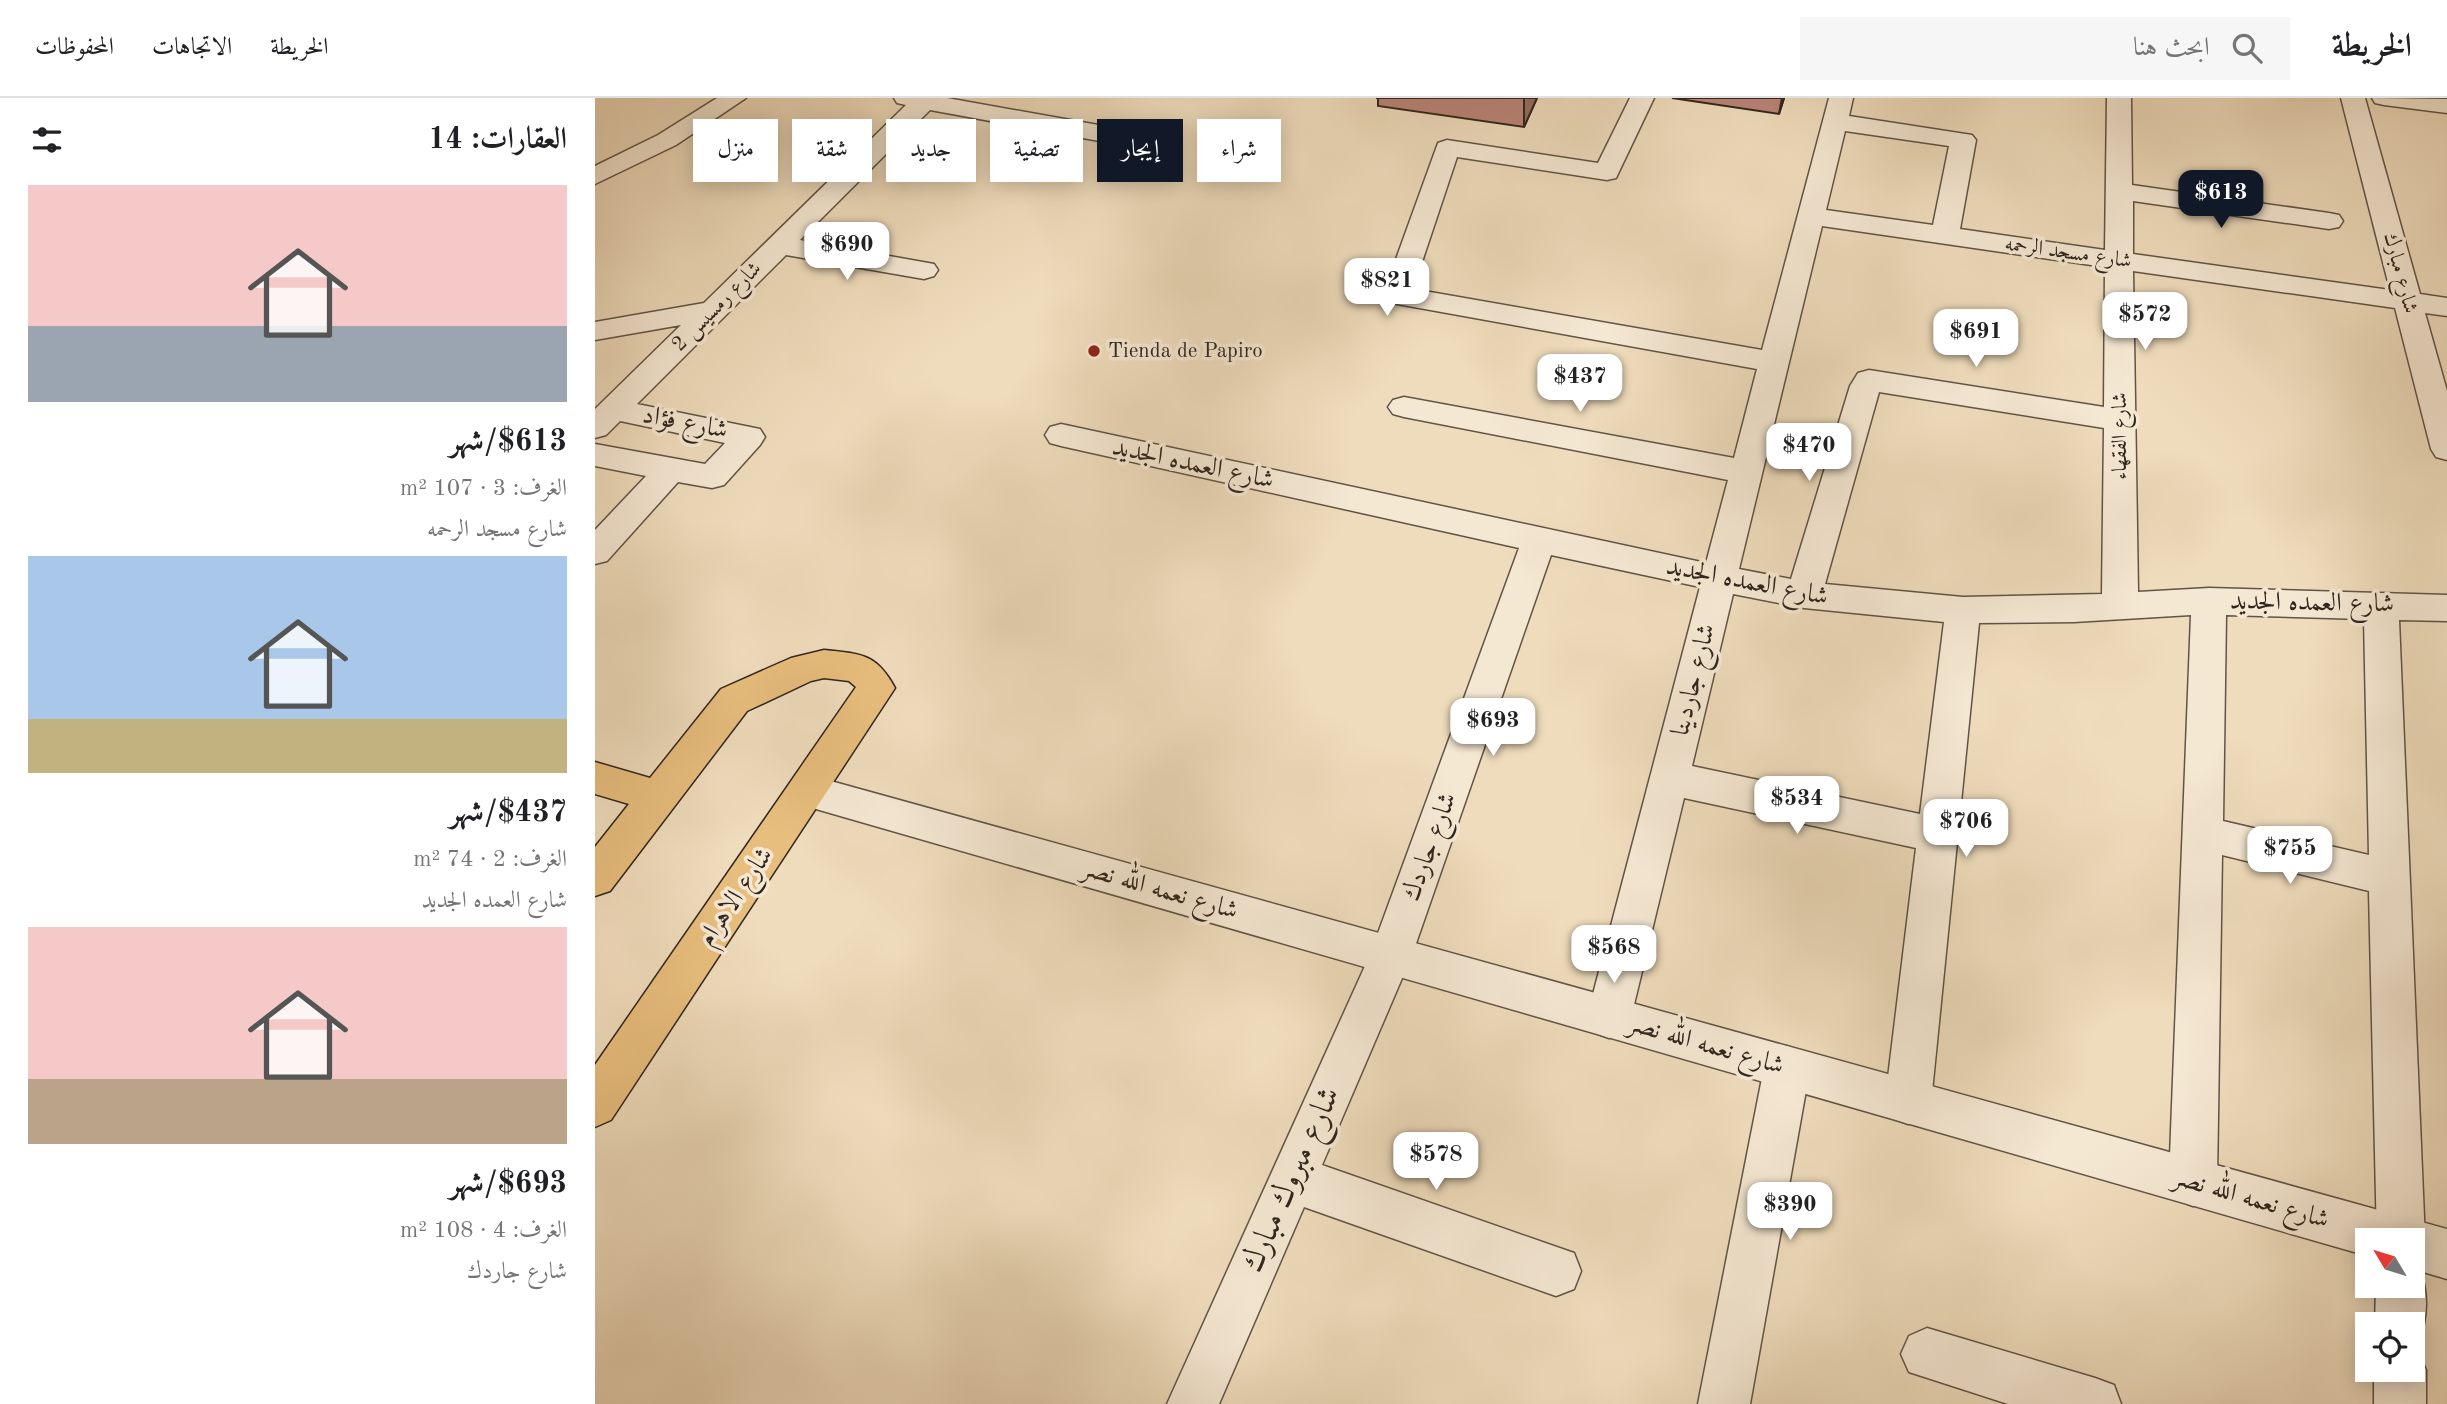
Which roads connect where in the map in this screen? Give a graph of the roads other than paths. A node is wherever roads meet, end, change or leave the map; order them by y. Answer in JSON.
{"nodes":[{"id":1,"x":734,"y":98,"type":"edge"},
{"id":2,"x":1642,"y":98,"type":"edge"},
{"id":3,"x":2119,"y":98,"type":"edge"},
{"id":4,"x":2353,"y":98,"type":"edge"},
{"id":5,"x":2384,"y":98,"type":"edge"},
{"id":6,"x":919,"y":99,"type":"edge"},
{"id":7,"x":2447,"y":106,"type":"edge"},
{"id":8,"x":1838,"y":110,"type":"edge"},
{"id":9,"x":1097,"y":132,"type":"edge"},
{"id":10,"x":595,"y":176,"type":"edge"},
{"id":11,"x":2119,"y":191,"type":"junction"},
{"id":12,"x":1811,"y":216,"type":"junction"},
{"id":13,"x":2329,"y":221,"type":"dead end"},
{"id":14,"x":1945,"y":235,"type":"junction"},
{"id":15,"x":778,"y":246,"type":"junction"},
{"id":16,"x":2119,"y":260,"type":"junction"},
{"id":17,"x":924,"y":270,"type":"dead end"},
{"id":18,"x":2408,"y":301,"type":"junction"},
{"id":19,"x":2447,"y":307,"type":"edge"},
{"id":20,"x":713,"y":310,"type":"junction"},
{"id":21,"x":595,"y":331,"type":"edge"},
{"id":22,"x":1774,"y":362,"type":"junction"},
{"id":23,"x":1404,"y":407,"type":"dead end"},
{"id":24,"x":604,"y":418,"type":"edge"},
{"id":25,"x":2120,"y":420,"type":"junction"},
{"id":26,"x":1061,"y":435,"type":"dead end"},
{"id":27,"x":2447,"y":449,"type":"edge"},
{"id":28,"x":595,"y":455,"type":"edge"},
{"id":29,"x":670,"y":470,"type":"junction"},
{"id":30,"x":1747,"y":472,"type":"junction"},
{"id":31,"x":1539,"y":540,"type":"junction"},
{"id":32,"x":595,"y":552,"type":"edge"},
{"id":33,"x":1720,"y":578,"type":"junction"},
{"id":34,"x":1804,"y":595,"type":"junction"},
{"id":35,"x":2209,"y":601,"type":"junction"},
{"id":36,"x":2381,"y":604,"type":"junction"},
{"id":37,"x":2120,"y":605,"type":"junction"},
{"id":38,"x":2447,"y":608,"type":"edge"},
{"id":39,"x":1963,"y":610,"type":"junction"},
{"id":40,"x":595,"y":778,"type":"edge"},
{"id":41,"x":1669,"y":778,"type":"junction"},
{"id":42,"x":809,"y":791,"type":"junction"},
{"id":43,"x":657,"y":796,"type":"junction"},
{"id":44,"x":2203,"y":833,"type":"junction"},
{"id":45,"x":1938,"y":835,"type":"junction"},
{"id":46,"x":595,"y":878,"type":"edge"},
{"id":47,"x":2392,"y":879,"type":"junction"},
{"id":48,"x":1391,"y":955,"type":"junction"},
{"id":49,"x":1608,"y":1017,"type":"junction"},
{"id":50,"x":1787,"y":1068,"type":"junction"},
{"id":51,"x":1908,"y":1102,"type":"junction"},
{"id":52,"x":595,"y":1104,"type":"edge"},
{"id":53,"x":1293,"y":1179,"type":"junction"},
{"id":54,"x":2193,"y":1182,"type":"junction"},
{"id":55,"x":2355,"y":1228,"type":"edge"},
{"id":56,"x":2401,"y":1228,"type":"edge"},
{"id":57,"x":2425,"y":1248,"type":"edge"},
{"id":58,"x":2447,"y":1254,"type":"edge"},
{"id":59,"x":1556,"y":1271,"type":"dead end"},
{"id":60,"x":1927,"y":1354,"type":"dead end"},
{"id":61,"x":2400,"y":1382,"type":"edge"},
{"id":62,"x":1206,"y":1400,"type":"edge"},
{"id":63,"x":1724,"y":1404,"type":"edge"},
{"id":64,"x":2095,"y":1404,"type":"edge"},
{"id":65,"x":2400,"y":1404,"type":"edge"}],
"edges":[{"from":1,"to":10,"type":"street"},
{"from":2,"to":22,"type":"street"},
{"from":3,"to":11,"type":"street","name":"شارع الفقهاء"},
{"from":4,"to":18,"type":"street","name":"شارع مبارك"},
{"from":5,"to":7,"type":"street"},
{"from":6,"to":9,"type":"street"},
{"from":6,"to":15,"type":"street","name":"شارع رمسيس 2"},
{"from":8,"to":12,"type":"street","name":"شارع جاردينا"},
{"from":8,"to":14,"type":"street"},
{"from":11,"to":13,"type":"street"},
{"from":11,"to":16,"type":"street","name":"شارع الفقهاء"},
{"from":12,"to":14,"type":"street","name":"شارع مسجد الرحمه"},
{"from":12,"to":22,"type":"street","name":"شارع جاردينا"},
{"from":14,"to":16,"type":"street","name":"شارع مسجد الرحمه"},
{"from":15,"to":17,"type":"street"},
{"from":15,"to":20,"type":"street","name":"شارع رمسيس 2"},
{"from":16,"to":18,"type":"street","name":"شارع مسجد الرحمه"},
{"from":16,"to":25,"type":"street","name":"شارع الفقهاء"},
{"from":18,"to":19,"type":"street","name":"شارع مسجد الرحمه"},
{"from":18,"to":27,"type":"street","name":"شارع مبارك"},
{"from":20,"to":21,"type":"street"},
{"from":20,"to":24,"type":"street","name":"شارع رمسيس 2"},
{"from":22,"to":30,"type":"street","name":"شارع جاردينا"},
{"from":23,"to":30,"type":"street"},
{"from":24,"to":29,"type":"street","name":"شارع فؤاد"},
{"from":25,"to":34,"type":"street"},
{"from":25,"to":37,"type":"street","name":"شارع الفقهاء"},
{"from":26,"to":31,"type":"street","name":"شارع العمده الجديد"},
{"from":28,"to":29,"type":"street","name":"شارع فؤاد"},
{"from":29,"to":32,"type":"street"},
{"from":30,"to":33,"type":"street","name":"شارع جاردينا"},
{"from":31,"to":33,"type":"street","name":"شارع العمده الجديد"},
{"from":31,"to":48,"type":"street","name":"شارع جاردك"},
{"from":33,"to":34,"type":"street","name":"شارع العمده الجديد"},
{"from":33,"to":41,"type":"street","name":"شارع جاردينا"},
{"from":34,"to":39,"type":"street","name":"شارع العمده الجديد"},
{"from":35,"to":36,"type":"street","name":"شارع العمده الجديد"},
{"from":35,"to":37,"type":"street","name":"شارع العمده الجديد"},
{"from":35,"to":44,"type":"street"},
{"from":36,"to":38,"type":"street","name":"شارع العمده الجديد"},
{"from":36,"to":47,"type":"street"},
{"from":37,"to":39,"type":"street","name":"شارع العمده الجديد"},
{"from":39,"to":45,"type":"street"},
{"from":40,"to":43,"type":"main road"},
{"from":41,"to":45,"type":"street"},
{"from":41,"to":49,"type":"street","name":"شارع جاردينا"},
{"from":42,"to":43,"type":"main road","name":"شارع الاهرام"},
{"from":42,"to":48,"type":"street","name":"شارع نعمه الله نصر"},
{"from":42,"to":52,"type":"main road","name":"شارع الاهرام"},
{"from":43,"to":46,"type":"main road"},
{"from":44,"to":47,"type":"street"},
{"from":44,"to":54,"type":"street"},
{"from":45,"to":51,"type":"street"},
{"from":47,"to":56,"type":"street"},
{"from":48,"to":49,"type":"street","name":"شارع نعمه الله نصر"},
{"from":48,"to":53,"type":"street","name":"شارع مبروك مبارك"},
{"from":49,"to":50,"type":"street","name":"شارع نعمه الله نصر"},
{"from":50,"to":51,"type":"street","name":"شارع نعمه الله نصر"},
{"from":50,"to":63,"type":"street"},
{"from":51,"to":54,"type":"street","name":"شارع نعمه الله نصر"},
{"from":53,"to":59,"type":"street"},
{"from":53,"to":62,"type":"street","name":"شارع مبروك مبارك"},
{"from":54,"to":55,"type":"street","name":"شارع نعمه الله نصر"},
{"from":57,"to":58,"type":"street"},
{"from":60,"to":64,"type":"street"},
{"from":61,"to":65,"type":"street"}]}
